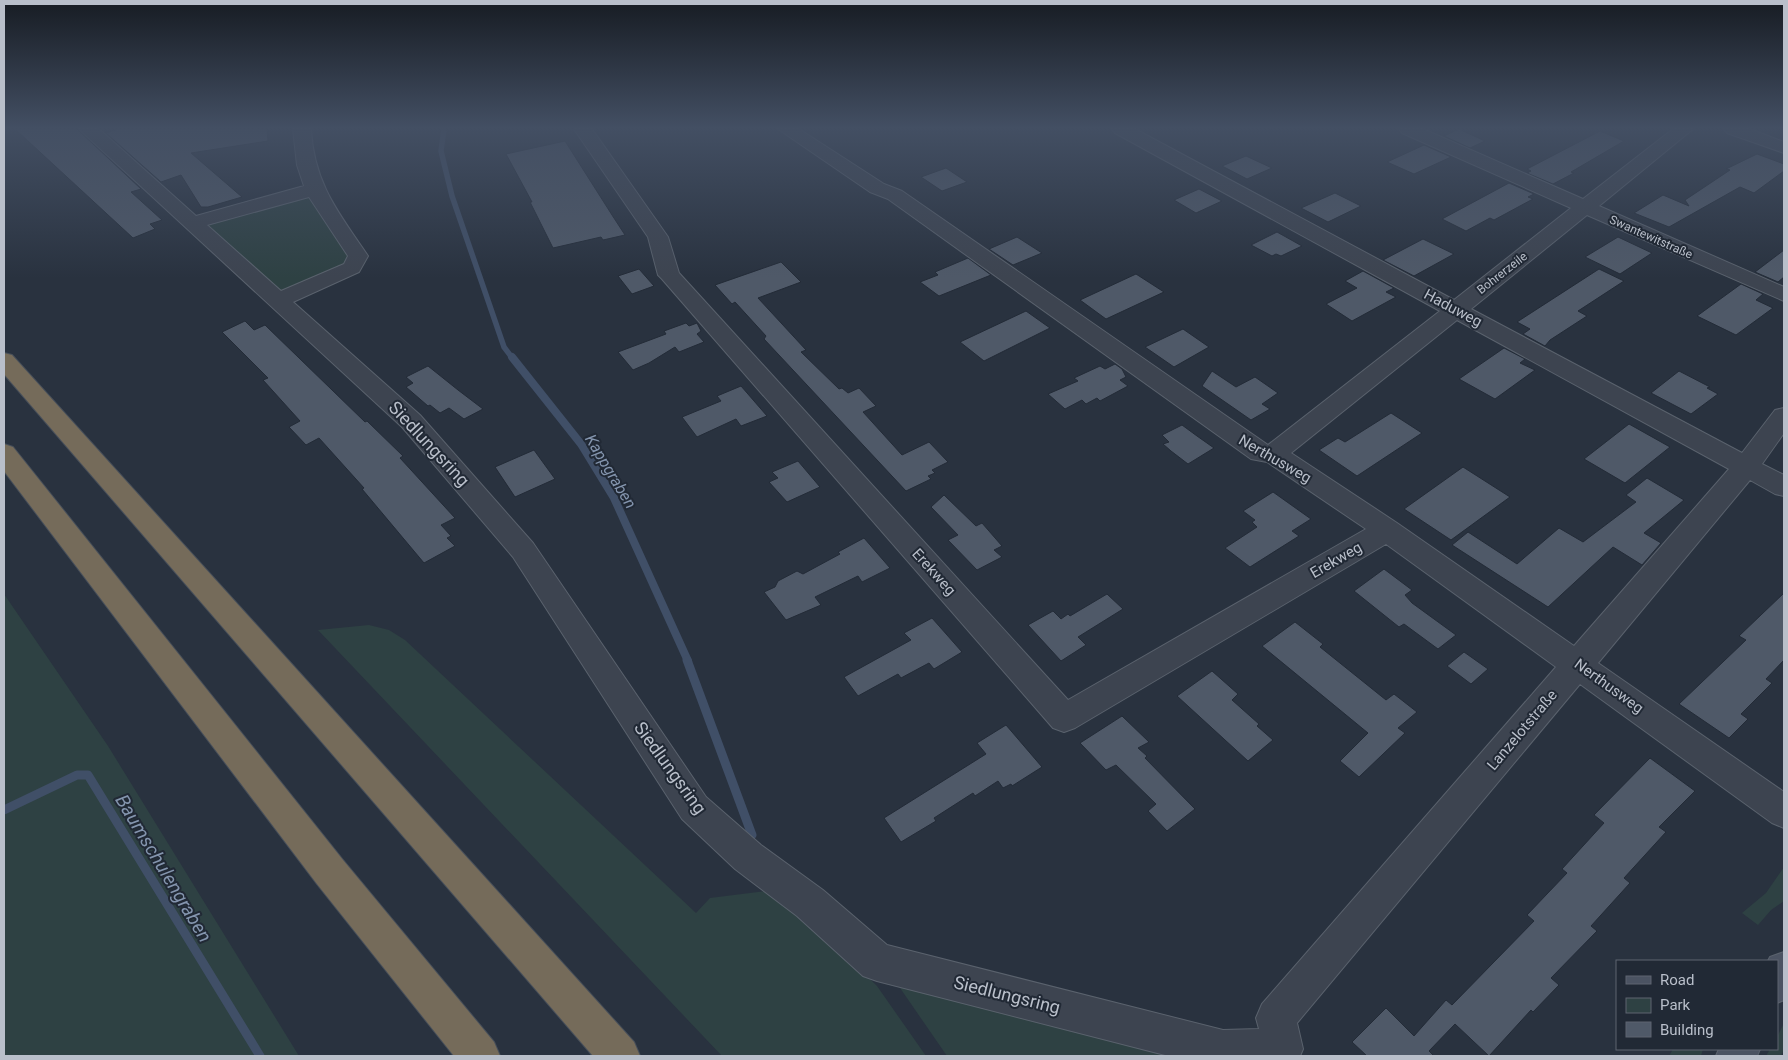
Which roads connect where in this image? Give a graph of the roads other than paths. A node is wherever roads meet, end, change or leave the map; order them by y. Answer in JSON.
{"nodes":[{"id":1,"x":143,"y":178,"type":"edge"},
{"id":2,"x":311,"y":178,"type":"edge"},
{"id":3,"x":617,"y":178,"type":"edge"},
{"id":4,"x":862,"y":178,"type":"edge"},
{"id":5,"x":1213,"y":178,"type":"edge"},
{"id":6,"x":1519,"y":178,"type":"edge"},
{"id":7,"x":1623,"y":178,"type":"edge"},
{"id":8,"x":314,"y":189,"type":"junction"},
{"id":9,"x":1586,"y":208,"type":"junction"},
{"id":10,"x":193,"y":223,"type":"junction"},
{"id":11,"x":1784,"y":295,"type":"edge"},
{"id":12,"x":279,"y":300,"type":"junction"},
{"id":13,"x":1456,"y":309,"type":"junction"},
{"id":14,"x":4,"y":360,"type":"edge"},
{"id":15,"x":1784,"y":416,"type":"edge"},
{"id":16,"x":4,"y":453,"type":"edge"},
{"id":17,"x":1274,"y":454,"type":"junction"},
{"id":18,"x":1746,"y":467,"type":"junction"},
{"id":19,"x":1784,"y":487,"type":"edge"},
{"id":20,"x":1388,"y":530,"type":"junction"},
{"id":21,"x":1578,"y":664,"type":"junction"},
{"id":22,"x":1784,"y":812,"type":"edge"},
{"id":23,"x":1784,"y":971,"type":"edge"},
{"id":24,"x":1778,"y":982,"type":"edge"},
{"id":25,"x":1288,"y":1052,"type":"edge"},
{"id":26,"x":480,"y":1056,"type":"edge"},
{"id":27,"x":620,"y":1056,"type":"edge"}],
"edges":[{"from":1,"to":10,"type":"street","name":"Siedlungsring"},
{"from":2,"to":8,"type":"street"},
{"from":3,"to":20,"type":"street","name":"Erekweg"},
{"from":4,"to":17,"type":"street","name":"Nerthusweg"},
{"from":5,"to":13,"type":"street","name":"Haduweg"},
{"from":6,"to":9,"type":"street","name":"Swantewitstraße"},
{"from":7,"to":9,"type":"street","name":"Bohrerzeile"},
{"from":8,"to":10,"type":"street"},
{"from":8,"to":12,"type":"street"},
{"from":9,"to":11,"type":"street","name":"Swantewitstraße"},
{"from":9,"to":13,"type":"street","name":"Bohrerzeile"},
{"from":10,"to":12,"type":"street","name":"Siedlungsring"},
{"from":12,"to":25,"type":"street","name":"Siedlungsring"},
{"from":13,"to":17,"type":"street","name":"Bohrerzeile"},
{"from":13,"to":18,"type":"street","name":"Haduweg"},
{"from":14,"to":27,"type":"highway"},
{"from":15,"to":18,"type":"street","name":"Lanzelotstraße"},
{"from":16,"to":26,"type":"highway"},
{"from":17,"to":20,"type":"street","name":"Nerthusweg"},
{"from":18,"to":19,"type":"street","name":"Haduweg"},
{"from":18,"to":21,"type":"street","name":"Lanzelotstraße"},
{"from":20,"to":21,"type":"street","name":"Nerthusweg"},
{"from":21,"to":22,"type":"street","name":"Nerthusweg"},
{"from":21,"to":25,"type":"street","name":"Lanzelotstraße"},
{"from":23,"to":24,"type":"main road"}]}
